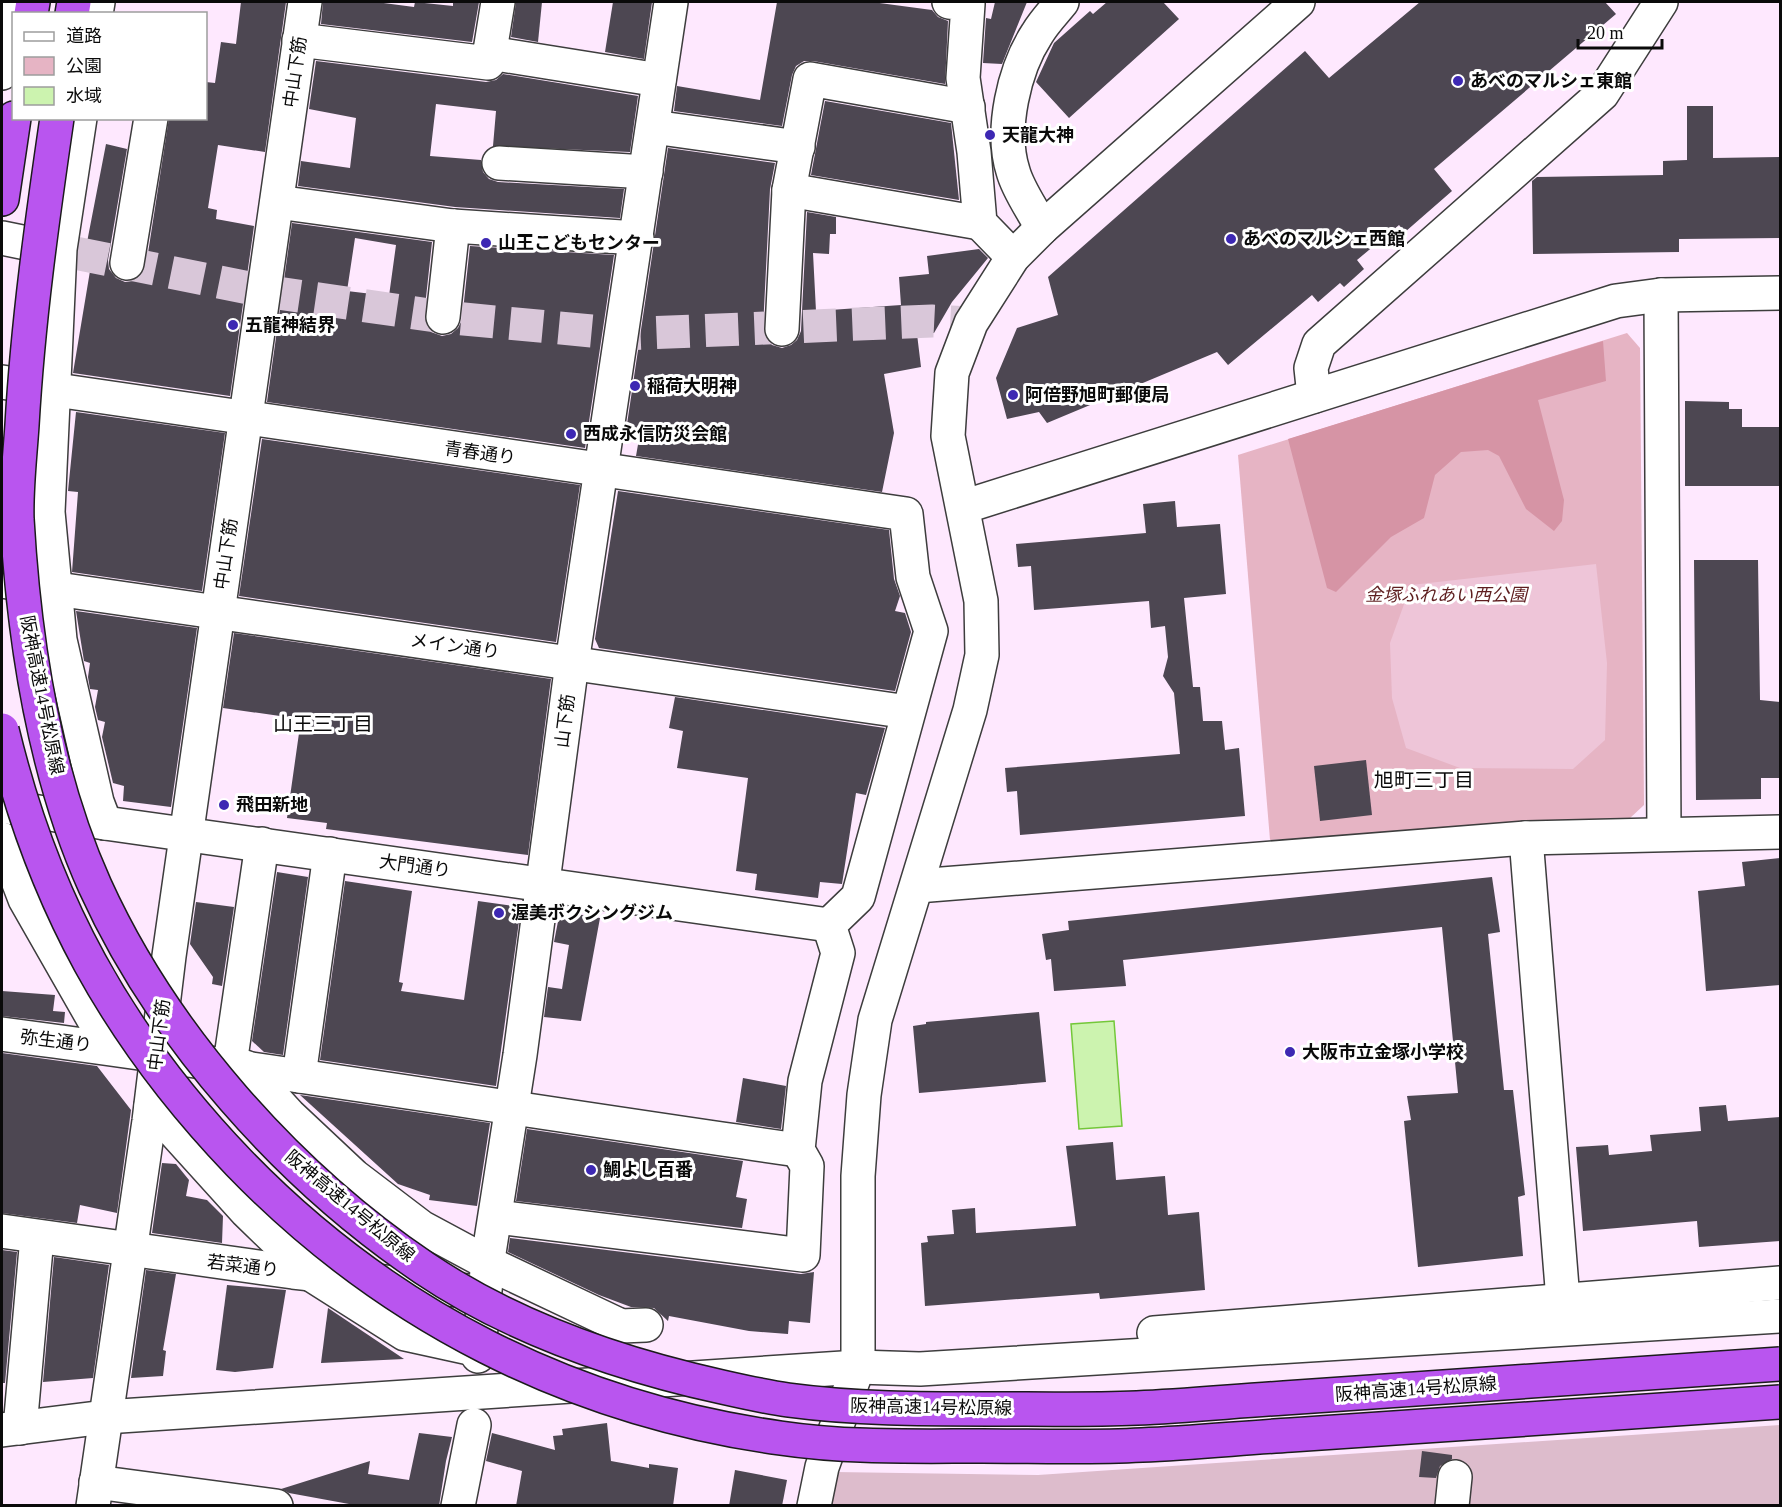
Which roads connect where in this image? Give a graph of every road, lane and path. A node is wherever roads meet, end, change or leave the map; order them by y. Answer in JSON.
{"nodes":[{"id":1,"x":13,"y":2,"type":"edge"},
{"id":2,"x":304,"y":2,"type":"edge"},
{"id":3,"x":498,"y":2,"type":"edge"},
{"id":4,"x":671,"y":2,"type":"edge"},
{"id":5,"x":949,"y":2,"type":"edge"},
{"id":6,"x":1062,"y":2,"type":"edge"},
{"id":7,"x":1298,"y":2,"type":"edge"},
{"id":8,"x":1661,"y":2,"type":"edge"},
{"id":9,"x":299,"y":40,"type":"junction"},
{"id":10,"x":490,"y":53,"type":"junction"},
{"id":11,"x":2,"y":72,"type":"edge"},
{"id":12,"x":659,"y":80,"type":"junction"},
{"id":13,"x":968,"y":107,"type":"junction"},
{"id":14,"x":14,"y":120,"type":"edge"},
{"id":15,"x":57,"y":120,"type":"edge"},
{"id":16,"x":80,"y":120,"type":"edge"},
{"id":17,"x":151,"y":120,"type":"edge"},
{"id":18,"x":653,"y":128,"type":"junction"},
{"id":19,"x":798,"y":147,"type":"junction"},
{"id":20,"x":499,"y":163,"type":"dead end"},
{"id":21,"x":646,"y":172,"type":"junction"},
{"id":22,"x":789,"y":190,"type":"junction"},
{"id":23,"x":2,"y":199,"type":"edge"},
{"id":24,"x":277,"y":202,"type":"junction"},
{"id":25,"x":980,"y":223,"type":"junction"},
{"id":26,"x":453,"y":226,"type":"junction"},
{"id":27,"x":1042,"y":228,"type":"junction"},
{"id":28,"x":2,"y":238,"type":"edge"},
{"id":29,"x":637,"y":238,"type":"junction"},
{"id":30,"x":46,"y":247,"type":"tunnel mouth"},
{"id":31,"x":1013,"y":257,"type":"junction"},
{"id":32,"x":128,"y":263,"type":"dead end"},
{"id":33,"x":1780,"y":293,"type":"edge"},
{"id":34,"x":1661,"y":296,"type":"junction"},
{"id":35,"x":444,"y":317,"type":"dead end"},
{"id":36,"x":782,"y":329,"type":"dead end"},
{"id":37,"x":2,"y":382,"type":"edge"},
{"id":38,"x":54,"y":389,"type":"junction"},
{"id":39,"x":1314,"y":396,"type":"junction"},
{"id":40,"x":245,"y":419,"type":"junction"},
{"id":41,"x":601,"y":470,"type":"junction"},
{"id":42,"x":963,"y":507,"type":"junction"},
{"id":43,"x":2,"y":580,"type":"edge"},
{"id":44,"x":54,"y":588,"type":"junction"},
{"id":45,"x":218,"y":612,"type":"junction"},
{"id":46,"x":572,"y":663,"type":"junction"},
{"id":47,"x":908,"y":712,"type":"junction"},
{"id":48,"x":2,"y":730,"type":"edge"},
{"id":49,"x":2,"y":806,"type":"edge"},
{"id":50,"x":105,"y":823,"type":"junction"},
{"id":51,"x":1780,"y":832,"type":"edge"},
{"id":52,"x":187,"y":833,"type":"junction"},
{"id":53,"x":1665,"y":834,"type":"junction"},
{"id":54,"x":1526,"y":838,"type":"junction"},
{"id":55,"x":262,"y":844,"type":"junction"},
{"id":56,"x":3,"y":851,"type":"edge"},
{"id":57,"x":330,"y":854,"type":"junction"},
{"id":58,"x":544,"y":884,"type":"junction"},
{"id":59,"x":917,"y":886,"type":"junction"},
{"id":60,"x":829,"y":925,"type":"junction"},
{"id":61,"x":2,"y":1034,"type":"edge"},
{"id":62,"x":110,"y":1048,"type":"junction"},
{"id":63,"x":157,"y":1054,"type":"junction"},
{"id":64,"x":237,"y":1066,"type":"junction"},
{"id":65,"x":299,"y":1076,"type":"junction"},
{"id":66,"x":151,"y":1106,"type":"junction"},
{"id":67,"x":511,"y":1109,"type":"junction"},
{"id":68,"x":798,"y":1150,"type":"junction"},
{"id":69,"x":496,"y":1217,"type":"junction"},
{"id":70,"x":2,"y":1231,"type":"edge"},
{"id":71,"x":37,"y":1237,"type":"junction"},
{"id":72,"x":130,"y":1251,"type":"junction"},
{"id":73,"x":312,"y":1275,"type":"junction"},
{"id":74,"x":487,"y":1278,"type":"junction"},
{"id":75,"x":1780,"y":1283,"type":"edge"},
{"id":76,"x":1563,"y":1300,"type":"junction"},
{"id":77,"x":1780,"y":1316,"type":"edge"},
{"id":78,"x":646,"y":1325,"type":"dead end"},
{"id":79,"x":1780,"y":1364,"type":"edge"},
{"id":80,"x":858,"y":1367,"type":"junction"},
{"id":81,"x":1780,"y":1402,"type":"edge"},
{"id":82,"x":105,"y":1417,"type":"junction"},
{"id":83,"x":474,"y":1425,"type":"dead end"},
{"id":84,"x":10,"y":1429,"type":"edge"},
{"id":85,"x":94,"y":1494,"type":"edge"},
{"id":86,"x":261,"y":1504,"type":"edge"},
{"id":87,"x":458,"y":1506,"type":"edge"},
{"id":88,"x":814,"y":1506,"type":"edge"}],
"edges":[{"from":1,"to":11,"type":"street"},
{"from":2,"to":9,"type":"street","name":"中山下筋"},
{"from":3,"to":10,"type":"street"},
{"from":4,"to":12,"type":"street","name":"山下筋"},
{"from":5,"to":13,"type":"street"},
{"from":6,"to":27,"type":"street"},
{"from":7,"to":27,"type":"street"},
{"from":8,"to":39,"type":"street"},
{"from":9,"to":10,"type":"street"},
{"from":9,"to":24,"type":"street","name":"中山下筋"},
{"from":10,"to":12,"type":"street"},
{"from":12,"to":18,"type":"street","name":"山下筋"},
{"from":13,"to":19,"type":"street"},
{"from":13,"to":25,"type":"street"},
{"from":14,"to":23,"type":"highway"},
{"from":15,"to":79,"type":"highway","name":"阪神高速14号松原線","bridge":true},
{"from":16,"to":38,"type":"street"},
{"from":17,"to":32,"type":"street"},
{"from":18,"to":19,"type":"street"},
{"from":18,"to":21,"type":"street","name":"山下筋"},
{"from":19,"to":22,"type":"street"},
{"from":20,"to":21,"type":"street"},
{"from":21,"to":29,"type":"street","name":"山下筋"},
{"from":22,"to":25,"type":"street"},
{"from":22,"to":36,"type":"street"},
{"from":24,"to":26,"type":"street"},
{"from":24,"to":40,"type":"street","name":"中山下筋"},
{"from":25,"to":31,"type":"street"},
{"from":26,"to":29,"type":"street"},
{"from":26,"to":35,"type":"street"},
{"from":27,"to":31,"type":"street"},
{"from":28,"to":30,"type":"street"},
{"from":29,"to":41,"type":"street","name":"山下筋"},
{"from":31,"to":42,"type":"street"},
{"from":33,"to":34,"type":"street"},
{"from":34,"to":39,"type":"street"},
{"from":34,"to":53,"type":"street"},
{"from":37,"to":38,"type":"street","name":"青春通り"},
{"from":38,"to":40,"type":"street","name":"青春通り"},
{"from":38,"to":44,"type":"street"},
{"from":39,"to":42,"type":"street"},
{"from":40,"to":41,"type":"street","name":"青春通り"},
{"from":40,"to":45,"type":"street","name":"中山下筋"},
{"from":41,"to":46,"type":"street","name":"山下筋"},
{"from":41,"to":47,"type":"street","name":"青春通り"},
{"from":42,"to":59,"type":"street"},
{"from":43,"to":44,"type":"street","name":"メイン通り"},
{"from":44,"to":45,"type":"street","name":"メイン通り"},
{"from":44,"to":50,"type":"street"},
{"from":45,"to":46,"type":"street","name":"メイン通り"},
{"from":45,"to":52,"type":"street","name":"中山下筋"},
{"from":46,"to":47,"type":"street","name":"メイン通り"},
{"from":46,"to":58,"type":"street","name":"山下筋"},
{"from":47,"to":60,"type":"street"},
{"from":48,"to":81,"type":"highway","name":"阪神高速14号松原線","bridge":true},
{"from":49,"to":50,"type":"street","name":"大門通り"},
{"from":50,"to":52,"type":"street","name":"大門通り"},
{"from":51,"to":53,"type":"street"},
{"from":52,"to":55,"type":"street","name":"大門通り"},
{"from":52,"to":63,"type":"street","name":"中山下筋"},
{"from":53,"to":54,"type":"street"},
{"from":54,"to":59,"type":"street"},
{"from":54,"to":76,"type":"street"},
{"from":55,"to":57,"type":"street","name":"大門通り"},
{"from":55,"to":64,"type":"street"},
{"from":56,"to":62,"type":"street"},
{"from":57,"to":58,"type":"street","name":"大門通り"},
{"from":57,"to":65,"type":"street"},
{"from":58,"to":60,"type":"street","name":"大門通り"},
{"from":58,"to":67,"type":"street","name":"山下筋"},
{"from":59,"to":80,"type":"street"},
{"from":60,"to":68,"type":"street"},
{"from":61,"to":62,"type":"street","name":"弥生通り"},
{"from":62,"to":63,"type":"street","name":"弥生通り"},
{"from":63,"to":64,"type":"street","name":"弥生通り"},
{"from":63,"to":66,"type":"street","name":"中山下筋"},
{"from":64,"to":65,"type":"street","name":"弥生通り"},
{"from":64,"to":74,"type":"street"},
{"from":65,"to":67,"type":"street","name":"弥生通り"},
{"from":66,"to":72,"type":"street","name":"中山下筋"},
{"from":66,"to":73,"type":"street"},
{"from":67,"to":68,"type":"street","name":"弥生通り"},
{"from":67,"to":69,"type":"street","name":"山下筋"},
{"from":68,"to":69,"type":"street"},
{"from":69,"to":74,"type":"street","name":"山下筋"},
{"from":70,"to":71,"type":"street","name":"若菜通り"},
{"from":71,"to":72,"type":"street","name":"若菜通り"},
{"from":71,"to":84,"type":"street"},
{"from":72,"to":73,"type":"street","name":"若菜通り"},
{"from":72,"to":82,"type":"street","name":"中山下筋"},
{"from":73,"to":74,"type":"street","name":"若菜通り"},
{"from":73,"to":74,"type":"street","name":"山下筋"},
{"from":74,"to":78,"type":"street"},
{"from":75,"to":76,"type":"street"},
{"from":76,"to":80,"type":"street"},
{"from":77,"to":80,"type":"street"},
{"from":80,"to":82,"type":"street"},
{"from":80,"to":88,"type":"street"},
{"from":82,"to":84,"type":"street"},
{"from":82,"to":85,"type":"street","name":"中山下筋"},
{"from":83,"to":87,"type":"street"},
{"from":85,"to":86,"type":"street"}]}
